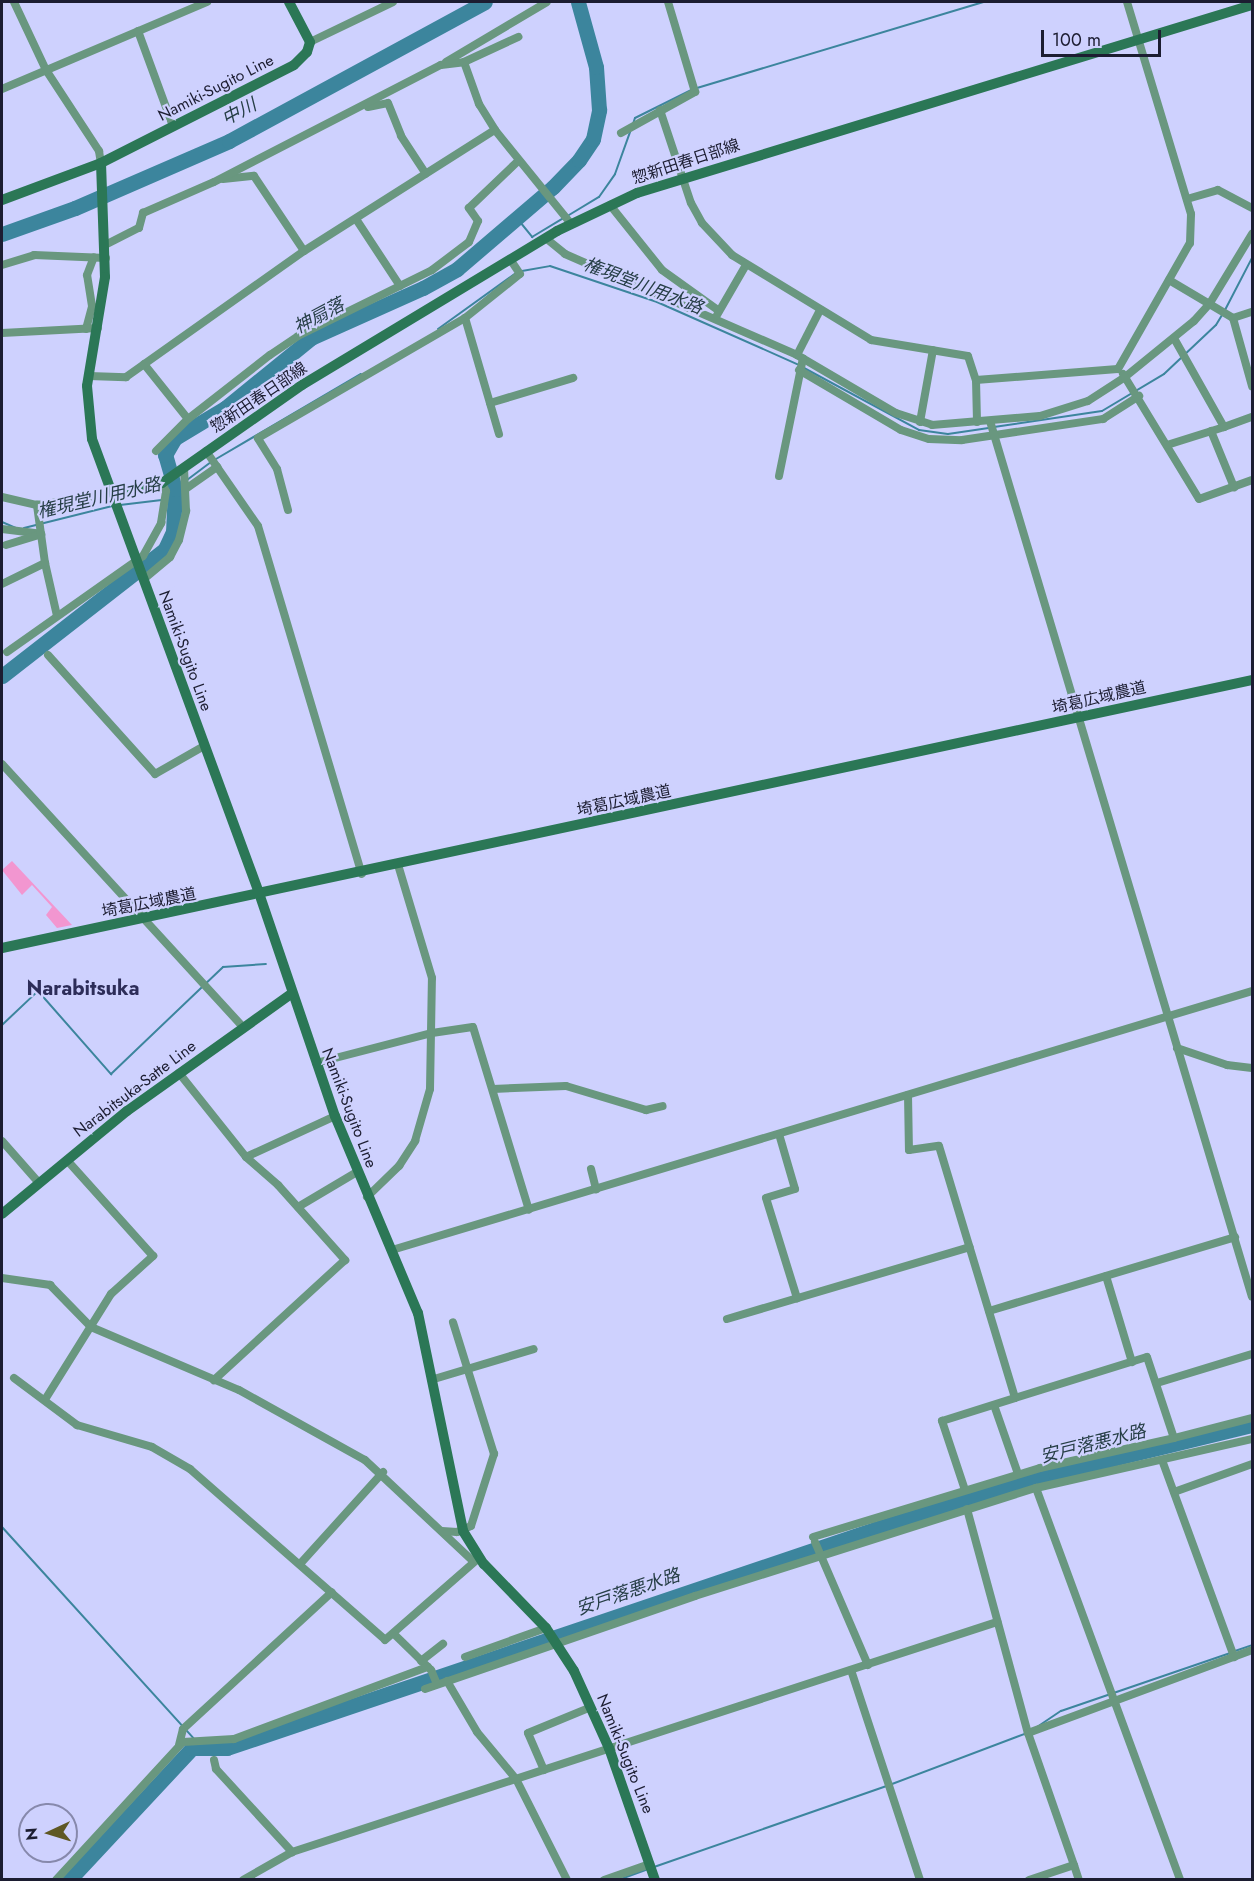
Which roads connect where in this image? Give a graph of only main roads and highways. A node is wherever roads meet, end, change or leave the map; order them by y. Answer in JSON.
{"nodes":[{"id":1,"x":289,"y":2,"type":"edge"},
{"id":2,"x":1252,"y":5,"type":"edge"},
{"id":3,"x":100,"y":163,"type":"junction"},
{"id":4,"x":2,"y":200,"type":"edge"},
{"id":5,"x":114,"y":493,"type":"junction"},
{"id":6,"x":1252,"y":680,"type":"edge"},
{"id":7,"x":260,"y":896,"type":"junction"},
{"id":8,"x":2,"y":948,"type":"edge"},
{"id":9,"x":291,"y":993,"type":"junction"},
{"id":10,"x":2,"y":1214,"type":"edge"},
{"id":11,"x":655,"y":1880,"type":"edge"}],
"edges":[{"from":1,"to":3,"type":"main road","name":"Namiki-Sugito Line"},
{"from":2,"to":5,"type":"main road","name":"惣新田春日部線"},
{"from":3,"to":4,"type":"main road"},
{"from":3,"to":5,"type":"main road"},
{"from":5,"to":7,"type":"main road","name":"Namiki-Sugito Line"},
{"from":6,"to":7,"type":"main road","name":"埼葛広域農道"},
{"from":7,"to":8,"type":"main road","name":"埼葛広域農道"},
{"from":7,"to":9,"type":"main road","name":"Namiki-Sugito Line"},
{"from":9,"to":10,"type":"main road","name":"Narabitsuka-Satte Line"},
{"from":9,"to":11,"type":"main road","name":"Namiki-Sugito Line"}]}
